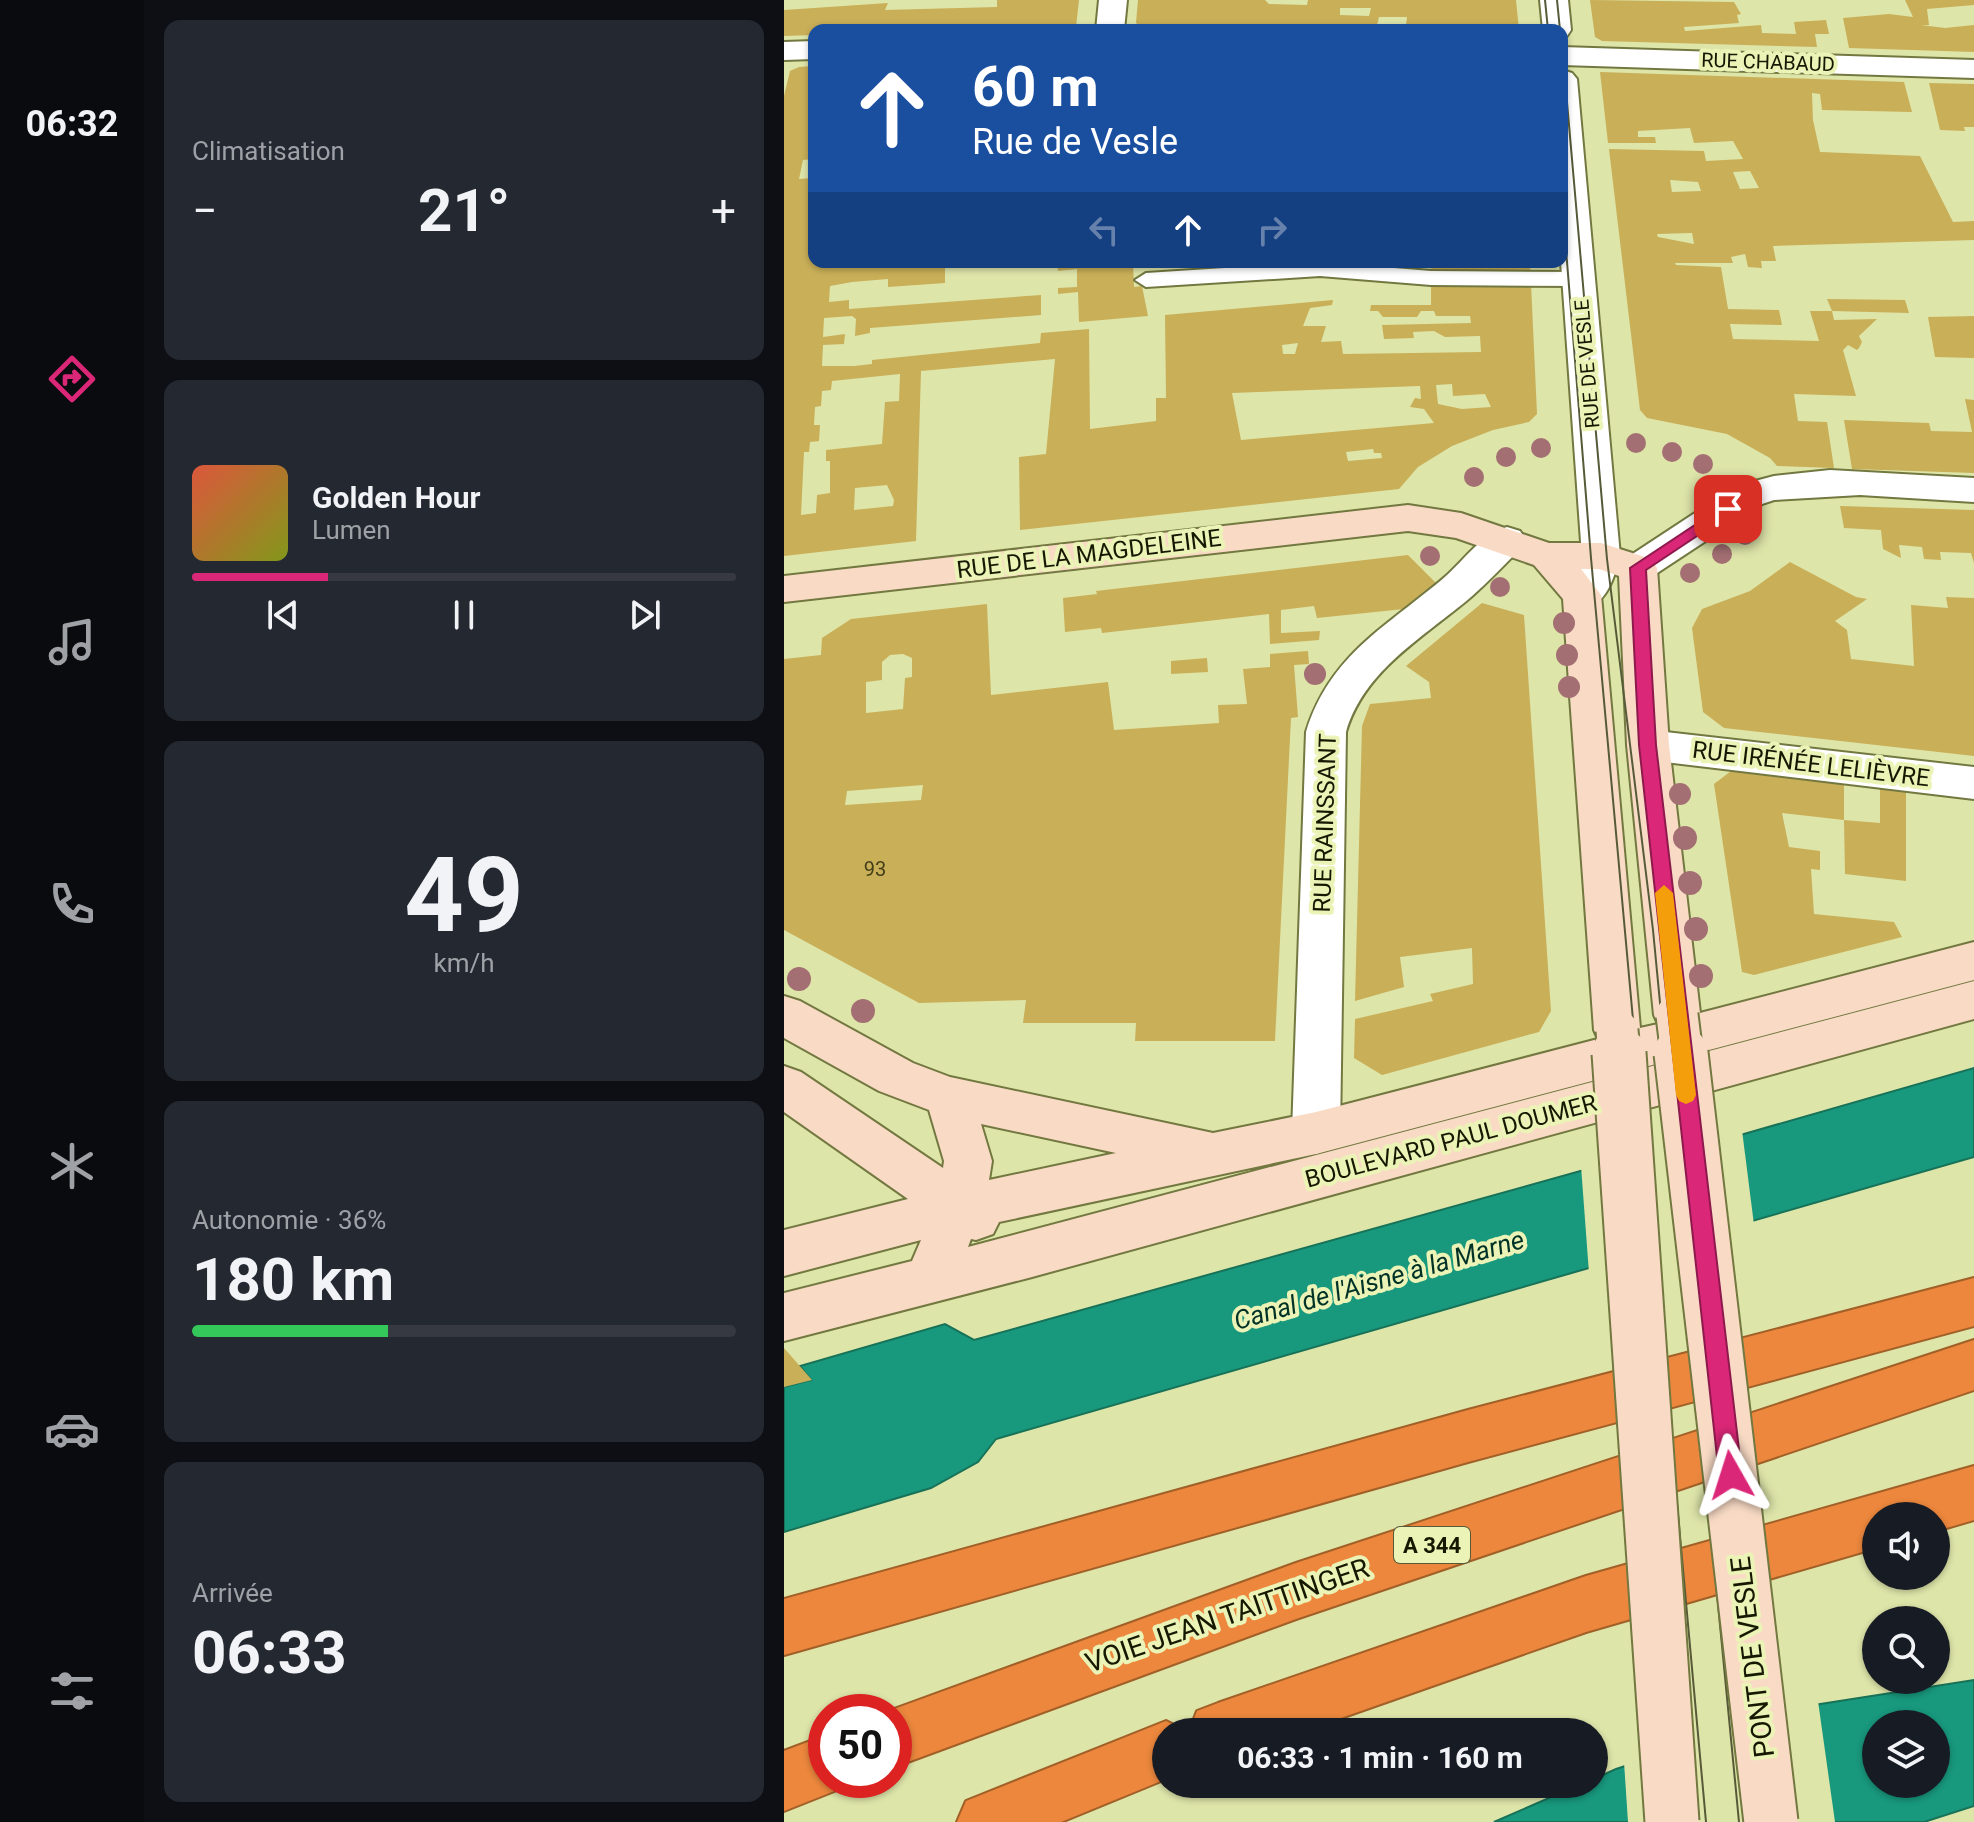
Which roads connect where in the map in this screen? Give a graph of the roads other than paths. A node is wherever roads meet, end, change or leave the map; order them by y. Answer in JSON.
{"nodes":[{"id":1,"x":1113,"y":0,"type":"edge"},
{"id":2,"x":1554,"y":0,"type":"edge"},
{"id":3,"x":1111,"y":24,"type":"edge"},
{"id":4,"x":1556,"y":24,"type":"edge"},
{"id":5,"x":808,"y":50,"type":"edge"},
{"id":6,"x":784,"y":51,"type":"edge"},
{"id":7,"x":1568,"y":56,"type":"edge"},
{"id":8,"x":1974,"y":69,"type":"edge"},
{"id":9,"x":1568,"y":218,"type":"edge"},
{"id":10,"x":1579,"y":279,"type":"junction"},
{"id":11,"x":1146,"y":280,"type":"dead end"},
{"id":12,"x":1974,"y":490,"type":"edge"},
{"id":13,"x":1507,"y":540,"type":"junction"},
{"id":14,"x":1547,"y":556,"type":"junction"},
{"id":15,"x":1601,"y":556,"type":"junction"},
{"id":16,"x":1638,"y":568,"type":"junction"},
{"id":17,"x":784,"y":589,"type":"edge"},
{"id":18,"x":1582,"y":595,"type":"junction"},
{"id":19,"x":1648,"y":745,"type":"junction"},
{"id":20,"x":1974,"y":783,"type":"edge"},
{"id":21,"x":1974,"y":961,"type":"edge"},
{"id":22,"x":1974,"y":1000,"type":"edge"},
{"id":23,"x":784,"y":1015,"type":"edge"},
{"id":24,"x":784,"y":1086,"type":"edge"},
{"id":25,"x":949,"y":1097,"type":"junction"},
{"id":26,"x":1316,"y":1133,"type":"junction"},
{"id":27,"x":1218,"y":1153,"type":"junction"},
{"id":28,"x":960,"y":1208,"type":"junction"},
{"id":29,"x":784,"y":1253,"type":"edge"},
{"id":30,"x":1032,"y":1254,"type":"junction"},
{"id":31,"x":928,"y":1281,"type":"junction"},
{"id":32,"x":1974,"y":1302,"type":"edge"},
{"id":33,"x":784,"y":1317,"type":"edge"},
{"id":34,"x":1974,"y":1365,"type":"edge"},
{"id":35,"x":1974,"y":1493,"type":"edge"},
{"id":36,"x":1943,"y":1502,"type":"edge"},
{"id":37,"x":1862,"y":1525,"type":"edge"},
{"id":38,"x":784,"y":1627,"type":"edge"},
{"id":39,"x":1258,"y":1718,"type":"edge"},
{"id":40,"x":912,"y":1731,"type":"edge"},
{"id":41,"x":1152,"y":1756,"type":"edge"},
{"id":42,"x":808,"y":1772,"type":"edge"},
{"id":43,"x":784,"y":1781,"type":"edge"},
{"id":44,"x":987,"y":1822,"type":"edge"},
{"id":45,"x":1672,"y":1822,"type":"edge"},
{"id":46,"x":1771,"y":1822,"type":"edge"}],
"edges":[{"from":1,"to":3,"type":"street"},
{"from":2,"to":4,"type":"street"},
{"from":5,"to":6,"type":"street"},
{"from":7,"to":8,"type":"street","name":"RUE CHABAUD"},
{"from":9,"to":10,"type":"street","name":"RUE DE VESLE"},
{"from":10,"to":11,"type":"lane"},
{"from":10,"to":15,"type":"street","name":"RUE DE VESLE"},
{"from":12,"to":16,"type":"street"},
{"from":13,"to":14,"type":"main road","name":"RUE DE LA MAGDELEINE"},
{"from":13,"to":17,"type":"main road","name":"RUE DE LA MAGDELEINE"},
{"from":13,"to":26,"type":"street","name":"RUE RAINSSANT"},
{"from":14,"to":15,"type":"main road"},
{"from":14,"to":18,"type":"main road"},
{"from":15,"to":16,"type":"main road"},
{"from":15,"to":18,"type":"street","name":"RUE DE VESLE"},
{"from":16,"to":19,"type":"main road"},
{"from":18,"to":45,"type":"main road","bridge":true},
{"from":19,"to":20,"type":"street","name":"RUE IRÉNÉE LELIÈVRE"},
{"from":19,"to":46,"type":"main road","name":"PONT DE VESLE","bridge":true},
{"from":21,"to":26,"type":"main road","name":"BOULEVARD PAUL DOUMER"},
{"from":22,"to":30,"type":"main road","name":"BOULEVARD PAUL DOUMER"},
{"from":23,"to":25,"type":"main road"},
{"from":24,"to":28,"type":"main road"},
{"from":25,"to":27,"type":"main road"},
{"from":25,"to":28,"type":"main road"},
{"from":26,"to":27,"type":"main road","name":"BOULEVARD PAUL DOUMER"},
{"from":27,"to":28,"type":"main road","name":"BOULEVARD PAUL DOUMER"},
{"from":28,"to":29,"type":"main road","name":"BOULEVARD PAUL DOUMER"},
{"from":28,"to":30,"type":"main road"},
{"from":28,"to":31,"type":"main road"},
{"from":30,"to":31,"type":"main road","name":"BOULEVARD PAUL DOUMER"},
{"from":31,"to":33,"type":"main road","name":"BOULEVARD PAUL DOUMER"},
{"from":32,"to":38,"type":"highway"},
{"from":34,"to":40,"type":"highway","name":"VOIE JEAN TAITTINGER","number":"A 344"},
{"from":35,"to":36,"type":"highway"},
{"from":37,"to":39,"type":"highway"},
{"from":41,"to":44,"type":"highway"},
{"from":42,"to":43,"type":"highway"}]}
